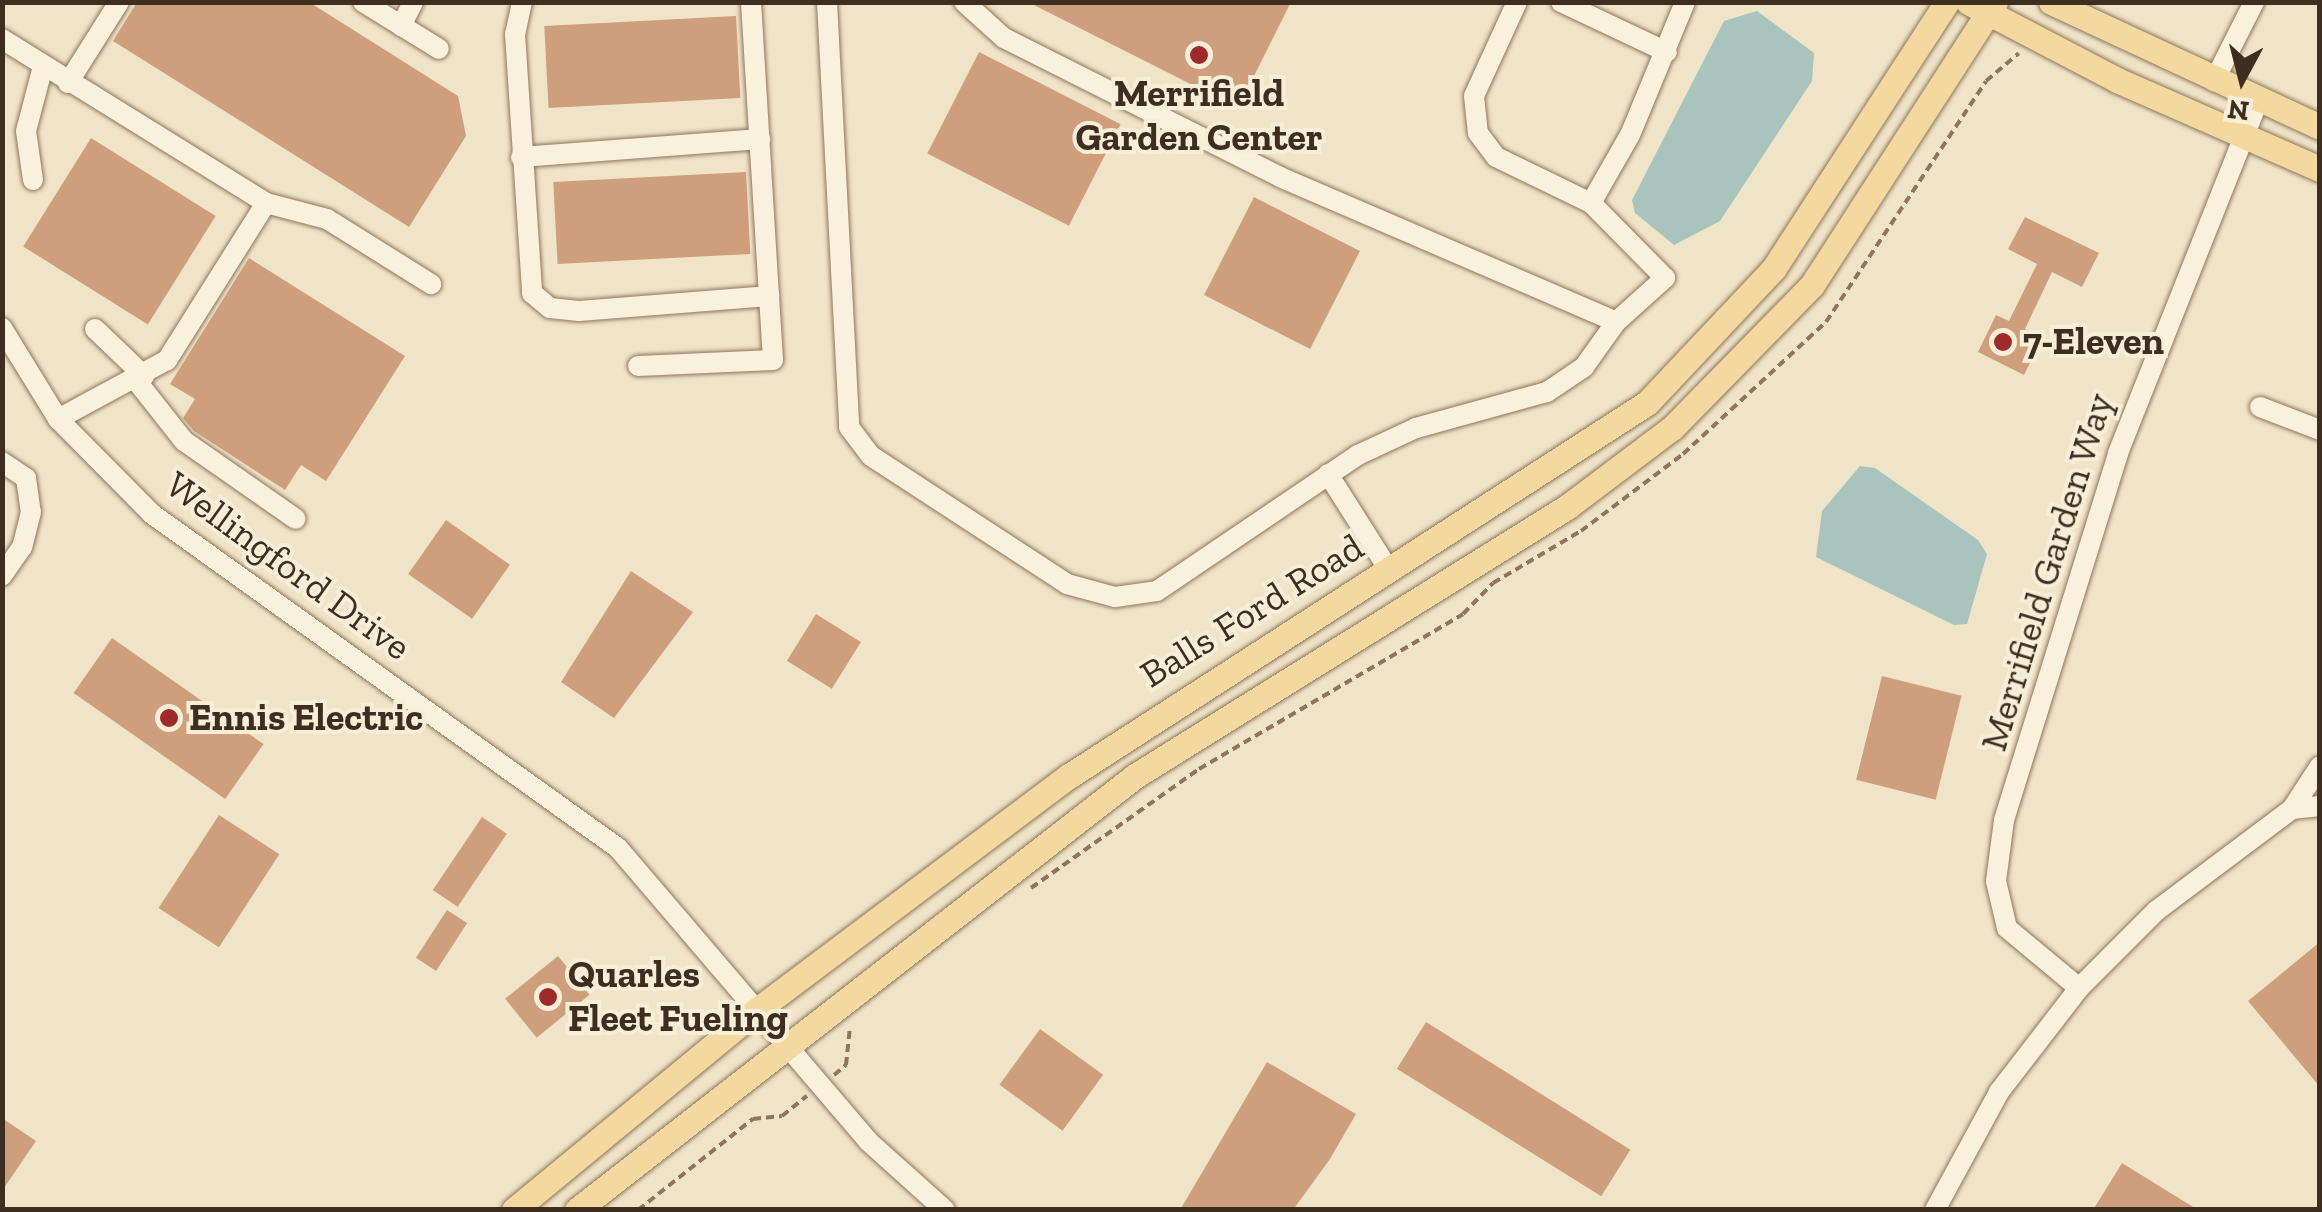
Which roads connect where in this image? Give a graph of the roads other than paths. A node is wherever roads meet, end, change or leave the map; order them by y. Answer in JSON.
{"nodes":[{"id":1,"x":119,"y":2,"type":"edge"},
{"id":2,"x":363,"y":2,"type":"edge"},
{"id":3,"x":413,"y":2,"type":"edge"},
{"id":4,"x":522,"y":2,"type":"edge"},
{"id":5,"x":752,"y":2,"type":"edge"},
{"id":6,"x":827,"y":2,"type":"edge"},
{"id":7,"x":964,"y":2,"type":"edge"},
{"id":8,"x":1517,"y":2,"type":"edge"},
{"id":9,"x":1561,"y":2,"type":"edge"},
{"id":10,"x":1685,"y":2,"type":"edge"},
{"id":11,"x":1947,"y":2,"type":"edge"},
{"id":12,"x":2051,"y":2,"type":"edge"},
{"id":13,"x":2254,"y":2,"type":"edge"},
{"id":14,"x":1984,"y":6,"type":"edge"},
{"id":15,"x":402,"y":26,"type":"junction"},
{"id":16,"x":2,"y":39,"type":"edge"},
{"id":17,"x":439,"y":48,"type":"dead end"},
{"id":18,"x":1667,"y":52,"type":"junction"},
{"id":19,"x":43,"y":66,"type":"junction"},
{"id":20,"x":2214,"y":81,"type":"junction"},
{"id":21,"x":68,"y":83,"type":"junction"},
{"id":22,"x":2258,"y":101,"type":"junction"},
{"id":23,"x":2320,"y":127,"type":"edge"},
{"id":24,"x":2241,"y":138,"type":"junction"},
{"id":25,"x":760,"y":139,"type":"junction"},
{"id":26,"x":521,"y":157,"type":"junction"},
{"id":27,"x":2320,"y":169,"type":"edge"},
{"id":28,"x":33,"y":180,"type":"dead end"},
{"id":29,"x":266,"y":203,"type":"junction"},
{"id":30,"x":1591,"y":203,"type":"junction"},
{"id":31,"x":432,"y":284,"type":"dead end"},
{"id":32,"x":769,"y":296,"type":"junction"},
{"id":33,"x":1616,"y":322,"type":"junction"},
{"id":34,"x":2,"y":328,"type":"edge"},
{"id":35,"x":95,"y":330,"type":"dead end"},
{"id":36,"x":638,"y":366,"type":"dead end"},
{"id":37,"x":139,"y":378,"type":"junction"},
{"id":38,"x":2260,"y":407,"type":"dead end"},
{"id":39,"x":58,"y":419,"type":"junction"},
{"id":40,"x":2320,"y":430,"type":"edge"},
{"id":41,"x":2,"y":462,"type":"edge"},
{"id":42,"x":1328,"y":474,"type":"junction"},
{"id":43,"x":296,"y":519,"type":"dead end"},
{"id":44,"x":1389,"y":570,"type":"junction"},
{"id":45,"x":2,"y":576,"type":"edge"},
{"id":46,"x":1349,"y":640,"type":"junction"},
{"id":47,"x":2320,"y":766,"type":"edge"},
{"id":48,"x":2320,"y":806,"type":"edge"},
{"id":49,"x":2292,"y":809,"type":"junction"},
{"id":50,"x":2079,"y":988,"type":"junction"},
{"id":51,"x":757,"y":1010,"type":"junction"},
{"id":52,"x":785,"y":1044,"type":"junction"},
{"id":53,"x":514,"y":1210,"type":"edge"},
{"id":54,"x":577,"y":1210,"type":"edge"},
{"id":55,"x":944,"y":1210,"type":"edge"},
{"id":56,"x":1935,"y":1210,"type":"edge"}],
"edges":[{"from":1,"to":21,"type":"street"},
{"from":2,"to":15,"type":"street"},
{"from":3,"to":15,"type":"street"},
{"from":4,"to":26,"type":"street"},
{"from":5,"to":25,"type":"street"},
{"from":6,"to":42,"type":"street"},
{"from":7,"to":33,"type":"street"},
{"from":8,"to":30,"type":"street"},
{"from":9,"to":18,"type":"street"},
{"from":10,"to":18,"type":"street"},
{"from":11,"to":44,"type":"main road","name":"Balls Ford Road"},
{"from":12,"to":20,"type":"main road"},
{"from":13,"to":20,"type":"street"},
{"from":14,"to":24,"type":"main road"},
{"from":14,"to":46,"type":"main road","name":"Balls Ford Road"},
{"from":15,"to":17,"type":"street"},
{"from":16,"to":19,"type":"street"},
{"from":18,"to":30,"type":"street"},
{"from":19,"to":21,"type":"street"},
{"from":19,"to":28,"type":"street"},
{"from":20,"to":22,"type":"main road"},
{"from":21,"to":29,"type":"street"},
{"from":22,"to":23,"type":"main road"},
{"from":22,"to":24,"type":"street","name":"Merrifield Garden Way"},
{"from":24,"to":27,"type":"main road"},
{"from":24,"to":50,"type":"street","name":"Merrifield Garden Way"},
{"from":25,"to":26,"type":"street"},
{"from":25,"to":32,"type":"street"},
{"from":26,"to":32,"type":"street"},
{"from":29,"to":31,"type":"street"},
{"from":29,"to":37,"type":"street"},
{"from":30,"to":33,"type":"street"},
{"from":32,"to":36,"type":"street"},
{"from":33,"to":42,"type":"street"},
{"from":34,"to":39,"type":"street","name":"Wellingford Drive"},
{"from":35,"to":37,"type":"street"},
{"from":37,"to":39,"type":"street"},
{"from":37,"to":43,"type":"street"},
{"from":38,"to":40,"type":"street"},
{"from":39,"to":51,"type":"street","name":"Wellingford Drive"},
{"from":41,"to":45,"type":"street"},
{"from":42,"to":44,"type":"street"},
{"from":44,"to":46,"type":"main road"},
{"from":44,"to":51,"type":"main road","name":"Balls Ford Road"},
{"from":46,"to":52,"type":"main road","name":"Balls Ford Road"},
{"from":47,"to":49,"type":"street"},
{"from":48,"to":49,"type":"street"},
{"from":49,"to":50,"type":"street"},
{"from":50,"to":56,"type":"street"},
{"from":51,"to":52,"type":"street","name":"Wellingford Drive"},
{"from":51,"to":53,"type":"main road","name":"Balls Ford Road"},
{"from":52,"to":54,"type":"main road","name":"Balls Ford Road"},
{"from":52,"to":55,"type":"street","name":"Wellingford Drive"}]}
